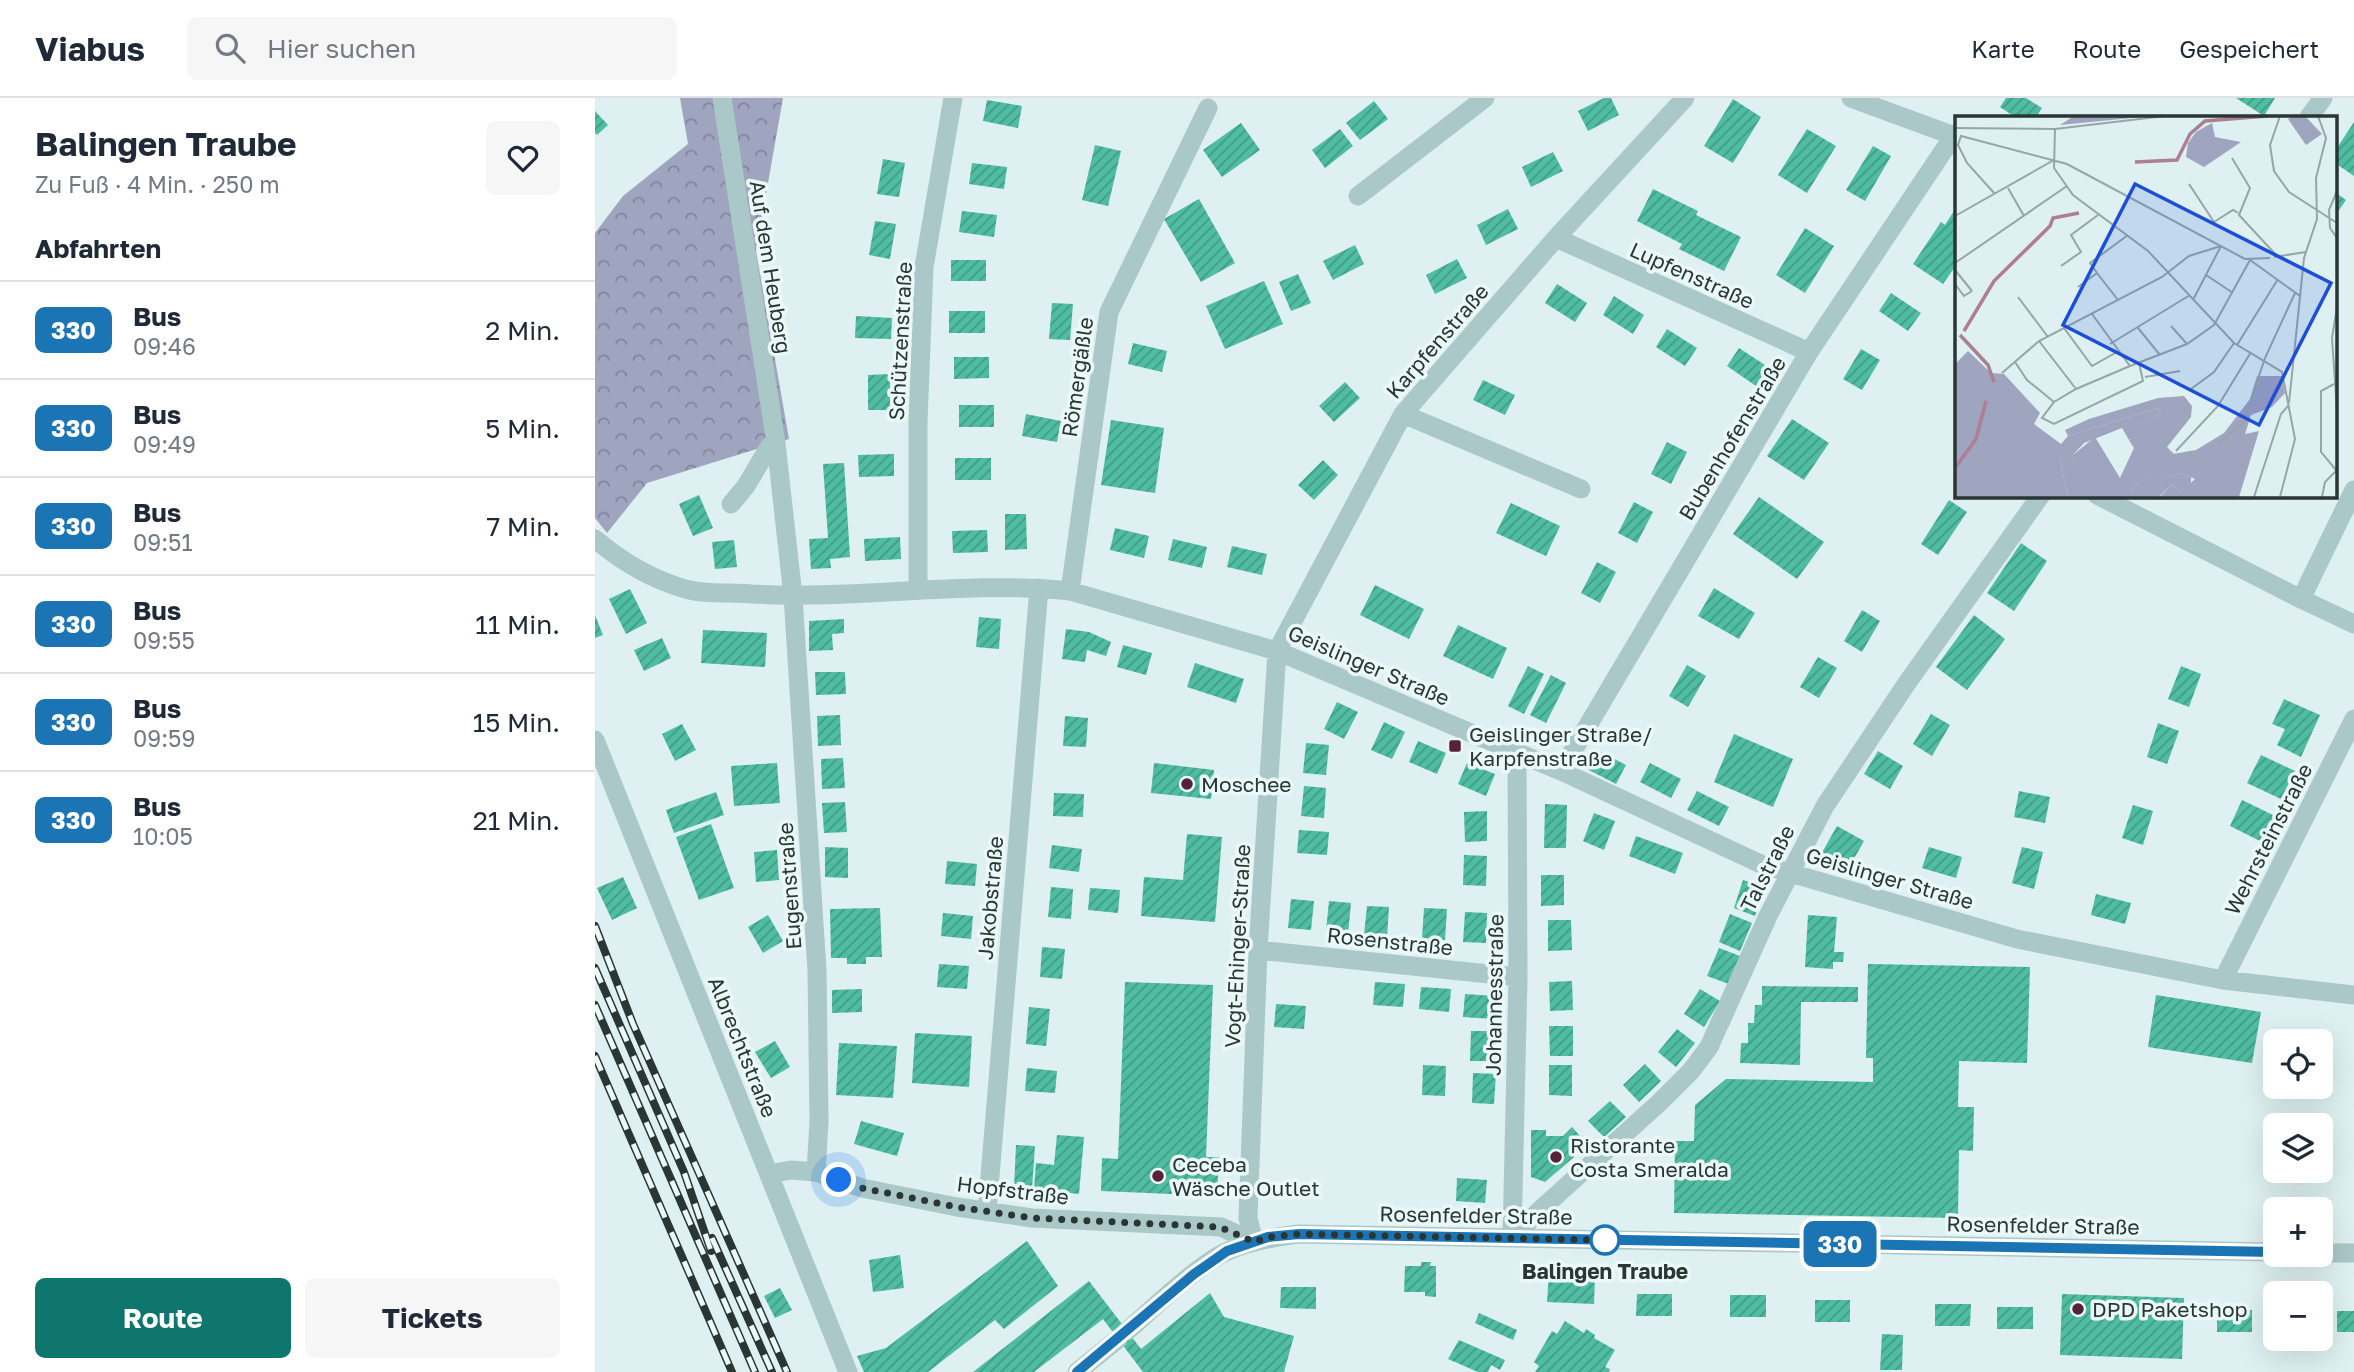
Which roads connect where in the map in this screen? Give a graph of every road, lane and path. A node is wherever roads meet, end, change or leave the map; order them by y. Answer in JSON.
{"nodes":[{"id":1,"x":722,"y":98,"type":"edge"},
{"id":2,"x":953,"y":98,"type":"edge"},
{"id":3,"x":1485,"y":98,"type":"edge"},
{"id":4,"x":1851,"y":98,"type":"edge"},
{"id":5,"x":2323,"y":98,"type":"edge"},
{"id":6,"x":1673,"y":102,"type":"edge"},
{"id":7,"x":1875,"y":102,"type":"edge"},
{"id":8,"x":1208,"y":108,"type":"dead end"},
{"id":9,"x":2310,"y":116,"type":"edge"},
{"id":10,"x":1955,"y":136,"type":"edge"},
{"id":11,"x":1358,"y":196,"type":"dead end"},
{"id":12,"x":1556,"y":239,"type":"junction"},
{"id":13,"x":1809,"y":352,"type":"junction"},
{"id":14,"x":1403,"y":415,"type":"junction"},
{"id":15,"x":776,"y":443,"type":"junction"},
{"id":16,"x":1581,"y":489,"type":"dead end"},
{"id":17,"x":2354,"y":490,"type":"edge"},
{"id":18,"x":2040,"y":497,"type":"edge"},
{"id":19,"x":2101,"y":497,"type":"edge"},
{"id":20,"x":731,"y":504,"type":"dead end"},
{"id":21,"x":595,"y":539,"type":"edge"},
{"id":22,"x":1039,"y":588,"type":"junction"},
{"id":23,"x":918,"y":589,"type":"junction"},
{"id":24,"x":1070,"y":591,"type":"junction"},
{"id":25,"x":793,"y":596,"type":"junction"},
{"id":26,"x":2301,"y":599,"type":"junction"},
{"id":27,"x":2354,"y":624,"type":"edge"},
{"id":28,"x":1277,"y":651,"type":"junction"},
{"id":29,"x":2354,"y":719,"type":"edge"},
{"id":30,"x":595,"y":740,"type":"edge"},
{"id":31,"x":1517,"y":752,"type":"junction"},
{"id":32,"x":1561,"y":771,"type":"junction"},
{"id":33,"x":1790,"y":873,"type":"junction"},
{"id":34,"x":1258,"y":950,"type":"junction"},
{"id":35,"x":1518,"y":977,"type":"junction"},
{"id":36,"x":2223,"y":980,"type":"junction"},
{"id":37,"x":2354,"y":995,"type":"edge"},
{"id":38,"x":816,"y":1172,"type":"junction"},
{"id":39,"x":769,"y":1174,"type":"junction"},
{"id":40,"x":986,"y":1212,"type":"junction"},
{"id":41,"x":1512,"y":1238,"type":"junction"},
{"id":42,"x":1254,"y":1242,"type":"junction"},
{"id":43,"x":2263,"y":1252,"type":"edge"},
{"id":44,"x":2333,"y":1253,"type":"edge"},
{"id":45,"x":2354,"y":1253,"type":"edge"},
{"id":46,"x":1083,"y":1370,"type":"edge"},
{"id":47,"x":848,"y":1372,"type":"edge"}],
"edges":[{"from":1,"to":15,"type":"street","name":"Auf dem Heuberg"},
{"from":2,"to":23,"type":"street","name":"Schützenstraße"},
{"from":3,"to":11,"type":"street"},
{"from":4,"to":7,"type":"street"},
{"from":5,"to":9,"type":"street"},
{"from":6,"to":12,"type":"street","name":"Karpfenstraße"},
{"from":7,"to":10,"type":"street"},
{"from":8,"to":24,"type":"street","name":"Römergäßle"},
{"from":10,"to":13,"type":"street","name":"Bubenhofenstraße"},
{"from":12,"to":13,"type":"street","name":"Lupfenstraße"},
{"from":12,"to":14,"type":"street","name":"Karpfenstraße"},
{"from":13,"to":32,"type":"street","name":"Bubenhofenstraße"},
{"from":14,"to":16,"type":"street"},
{"from":14,"to":28,"type":"street","name":"Karpfenstraße"},
{"from":15,"to":20,"type":"street"},
{"from":15,"to":25,"type":"street","name":"Auf dem Heuberg"},
{"from":17,"to":26,"type":"street"},
{"from":18,"to":33,"type":"street","name":"Talstraße"},
{"from":19,"to":26,"type":"street"},
{"from":21,"to":25,"type":"street","name":"Geislinger Straße"},
{"from":22,"to":23,"type":"street","name":"Geislinger Straße"},
{"from":22,"to":24,"type":"street","name":"Geislinger Straße"},
{"from":22,"to":40,"type":"street","name":"Jakobstraße"},
{"from":23,"to":25,"type":"street","name":"Geislinger Straße"},
{"from":24,"to":28,"type":"street","name":"Geislinger Straße"},
{"from":25,"to":38,"type":"street","name":"Eugenstraße"},
{"from":26,"to":27,"type":"street"},
{"from":28,"to":31,"type":"street","name":"Geislinger Straße"},
{"from":28,"to":34,"type":"street","name":"Vogt-Ehinger-Straße"},
{"from":29,"to":36,"type":"street","name":"Wehrsteinstraße"},
{"from":30,"to":39,"type":"street","name":"Albrechtstraße"},
{"from":31,"to":32,"type":"street","name":"Geislinger Straße"},
{"from":31,"to":35,"type":"street","name":"Johannesstraße"},
{"from":32,"to":33,"type":"street","name":"Geislinger Straße"},
{"from":33,"to":36,"type":"street","name":"Geislinger Straße"},
{"from":33,"to":41,"type":"street","name":"Talstraße"},
{"from":34,"to":35,"type":"street","name":"Rosenstraße"},
{"from":34,"to":42,"type":"street","name":"Vogt-Ehinger-Straße"},
{"from":35,"to":41,"type":"street","name":"Johannesstraße"},
{"from":36,"to":37,"type":"street","name":"Geislinger Straße"},
{"from":38,"to":39,"type":"street","name":"Hopfstraße"},
{"from":38,"to":40,"type":"street","name":"Hopfstraße"},
{"from":39,"to":47,"type":"street","name":"Albrechtstraße"},
{"from":40,"to":42,"type":"street","name":"Hopfstraße"},
{"from":41,"to":42,"type":"street","name":"Rosenfelder Straße"},
{"from":41,"to":43,"type":"street","name":"Rosenfelder Straße"},
{"from":42,"to":46,"type":"street","name":"Rosenfelder Straße"},
{"from":44,"to":45,"type":"street"}]}
